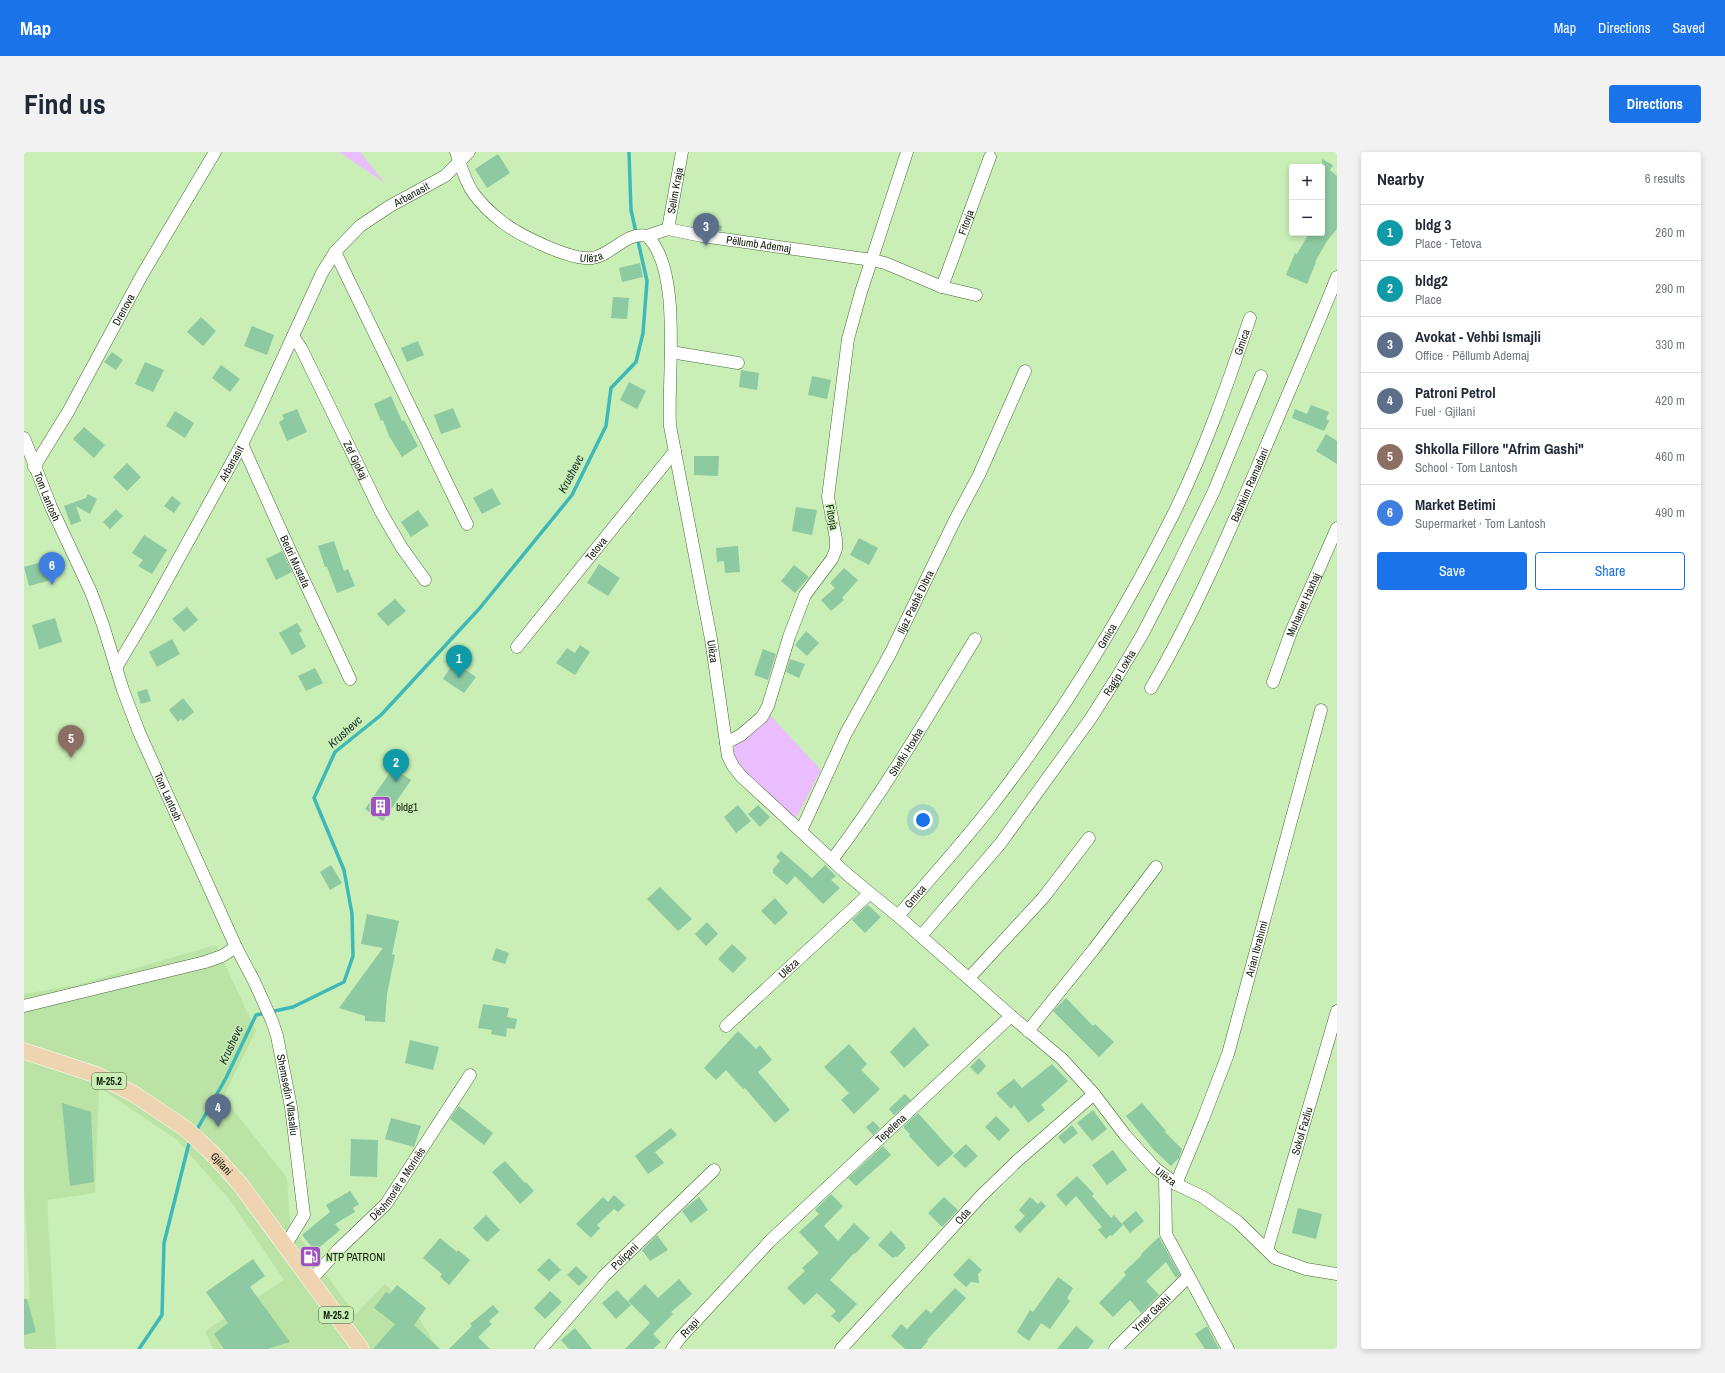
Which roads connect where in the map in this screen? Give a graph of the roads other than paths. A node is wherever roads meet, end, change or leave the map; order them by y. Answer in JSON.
{"nodes":[{"id":1,"x":215,"y":152,"type":"edge"},
{"id":2,"x":469,"y":152,"type":"edge"},
{"id":3,"x":682,"y":152,"type":"edge"},
{"id":4,"x":907,"y":152,"type":"edge"},
{"id":5,"x":458,"y":157,"type":"edge"},
{"id":6,"x":990,"y":157,"type":"dead end"},
{"id":7,"x":668,"y":229,"type":"junction"},
{"id":8,"x":639,"y":236,"type":"junction"},
{"id":9,"x":335,"y":252,"type":"junction"},
{"id":10,"x":872,"y":260,"type":"junction"},
{"id":11,"x":1337,"y":277,"type":"edge"},
{"id":12,"x":942,"y":287,"type":"junction"},
{"id":13,"x":976,"y":295,"type":"dead end"},
{"id":14,"x":1250,"y":318,"type":"dead end"},
{"id":15,"x":293,"y":336,"type":"junction"},
{"id":16,"x":672,"y":352,"type":"junction"},
{"id":17,"x":738,"y":363,"type":"dead end"},
{"id":18,"x":1025,"y":371,"type":"dead end"},
{"id":19,"x":1261,"y":376,"type":"dead end"},
{"id":20,"x":24,"y":438,"type":"edge"},
{"id":21,"x":242,"y":444,"type":"junction"},
{"id":22,"x":676,"y":451,"type":"junction"},
{"id":23,"x":34,"y":467,"type":"junction"},
{"id":24,"x":467,"y":524,"type":"dead end"},
{"id":25,"x":1337,"y":528,"type":"edge"},
{"id":26,"x":425,"y":580,"type":"dead end"},
{"id":27,"x":975,"y":640,"type":"dead end"},
{"id":28,"x":517,"y":647,"type":"dead end"},
{"id":29,"x":116,"y":668,"type":"junction"},
{"id":30,"x":350,"y":679,"type":"dead end"},
{"id":31,"x":1273,"y":682,"type":"dead end"},
{"id":32,"x":1151,"y":688,"type":"dead end"},
{"id":33,"x":1321,"y":710,"type":"dead end"},
{"id":34,"x":726,"y":743,"type":"junction"},
{"id":35,"x":801,"y":831,"type":"junction"},
{"id":36,"x":1089,"y":838,"type":"dead end"},
{"id":37,"x":832,"y":860,"type":"junction"},
{"id":38,"x":1156,"y":866,"type":"dead end"},
{"id":39,"x":869,"y":894,"type":"junction"},
{"id":40,"x":898,"y":916,"type":"junction"},
{"id":41,"x":921,"y":936,"type":"junction"},
{"id":42,"x":236,"y":947,"type":"junction"},
{"id":43,"x":969,"y":978,"type":"junction"},
{"id":44,"x":24,"y":1006,"type":"edge"},
{"id":45,"x":1337,"y":1011,"type":"edge"},
{"id":46,"x":1011,"y":1016,"type":"junction"},
{"id":47,"x":726,"y":1026,"type":"dead end"},
{"id":48,"x":1028,"y":1031,"type":"junction"},
{"id":49,"x":24,"y":1051,"type":"edge"},
{"id":50,"x":470,"y":1075,"type":"dead end"},
{"id":51,"x":1094,"y":1094,"type":"junction"},
{"id":52,"x":714,"y":1170,"type":"dead end"},
{"id":53,"x":1165,"y":1177,"type":"junction"},
{"id":54,"x":1176,"y":1184,"type":"junction"},
{"id":55,"x":285,"y":1246,"type":"junction"},
{"id":56,"x":1267,"y":1250,"type":"junction"},
{"id":57,"x":1337,"y":1274,"type":"edge"},
{"id":58,"x":1188,"y":1277,"type":"junction"},
{"id":59,"x":311,"y":1280,"type":"junction"},
{"id":60,"x":708,"y":1307,"type":"joint"},
{"id":61,"x":361,"y":1349,"type":"edge"},
{"id":62,"x":541,"y":1349,"type":"edge"},
{"id":63,"x":672,"y":1349,"type":"edge"},
{"id":64,"x":841,"y":1349,"type":"edge"},
{"id":65,"x":1115,"y":1349,"type":"edge"},
{"id":66,"x":1228,"y":1349,"type":"edge"}],
"edges":[{"from":1,"to":23,"type":"street","name":"Drenova"},
{"from":2,"to":5,"type":"street","name":"Arbanasit"},
{"from":3,"to":7,"type":"street","name":"Selim Kraja"},
{"from":4,"to":10,"type":"street","name":"Fitorja"},
{"from":5,"to":8,"type":"street","name":"Ulëza"},
{"from":5,"to":9,"type":"street","name":"Arbanasit"},
{"from":6,"to":12,"type":"street","name":"Fitorja"},
{"from":7,"to":8,"type":"street"},
{"from":7,"to":10,"type":"street","name":"Pëllumb Ademaj"},
{"from":8,"to":16,"type":"street","name":"Ulëza"},
{"from":9,"to":15,"type":"street","name":"Arbanasit"},
{"from":9,"to":24,"type":"street"},
{"from":10,"to":12,"type":"street"},
{"from":10,"to":34,"type":"street","name":"Fitorja"},
{"from":11,"to":32,"type":"street","name":"Bashkim Ramadani"},
{"from":12,"to":13,"type":"street"},
{"from":14,"to":40,"type":"street","name":"Gmica"},
{"from":15,"to":21,"type":"street","name":"Arbanasit"},
{"from":15,"to":26,"type":"street","name":"Zef Gjokaj"},
{"from":16,"to":17,"type":"street"},
{"from":16,"to":22,"type":"street","name":"Ulëza"},
{"from":18,"to":35,"type":"street","name":"Iljaz Pashë Dibra"},
{"from":19,"to":41,"type":"street","name":"Ragip Loxha"},
{"from":20,"to":23,"type":"street","name":"Tom Lantosh"},
{"from":21,"to":29,"type":"street","name":"Arbanasit"},
{"from":21,"to":30,"type":"street","name":"Bedri Mustafa"},
{"from":22,"to":28,"type":"street","name":"Tetova"},
{"from":22,"to":34,"type":"street","name":"Ulëza"},
{"from":23,"to":29,"type":"street","name":"Tom Lantosh"},
{"from":25,"to":31,"type":"street","name":"Muhamet Haxhaj"},
{"from":27,"to":37,"type":"street","name":"Shefki Hoxha"},
{"from":29,"to":42,"type":"street","name":"Tom Lantosh"},
{"from":33,"to":54,"type":"street","name":"Arian Ibrahimi"},
{"from":34,"to":35,"type":"street","name":"Ulëza"},
{"from":35,"to":37,"type":"street","name":"Ulëza"},
{"from":36,"to":43,"type":"street"},
{"from":37,"to":39,"type":"street","name":"Ulëza"},
{"from":38,"to":48,"type":"street"},
{"from":39,"to":40,"type":"street","name":"Ulëza"},
{"from":39,"to":47,"type":"street","name":"Ulëza"},
{"from":40,"to":41,"type":"street","name":"Ulëza"},
{"from":41,"to":43,"type":"street","name":"Ulëza"},
{"from":42,"to":44,"type":"street"},
{"from":42,"to":55,"type":"street","name":"Shemsedin Vllasaliu"},
{"from":43,"to":46,"type":"street","name":"Ulëza"},
{"from":45,"to":56,"type":"street","name":"Sokol Fazliu"},
{"from":46,"to":48,"type":"street","name":"Ulëza"},
{"from":46,"to":60,"type":"street","name":"Tepelena"},
{"from":48,"to":51,"type":"street","name":"Ulëza"},
{"from":49,"to":55,"type":"main road","name":"Gjilani","number":"M-25.2"},
{"from":50,"to":59,"type":"street","name":"Dëshmorët e Morinës"},
{"from":51,"to":53,"type":"street","name":"Ulëza"},
{"from":51,"to":64,"type":"street","name":"Oda"},
{"from":52,"to":62,"type":"street","name":"Poliçani"},
{"from":53,"to":54,"type":"street","name":"Ulëza"},
{"from":53,"to":58,"type":"street"},
{"from":54,"to":56,"type":"street","name":"Ulëza"},
{"from":55,"to":59,"type":"main road","name":"Gjilani","number":"M-25.2"},
{"from":56,"to":57,"type":"street","name":"Ulëza"},
{"from":58,"to":65,"type":"street","name":"Ymer Gashi"},
{"from":58,"to":66,"type":"street"},
{"from":59,"to":61,"type":"main road","name":"Gjilani","number":"M-25.2"},
{"from":60,"to":63,"type":"street","name":"Rrapi"}]}
